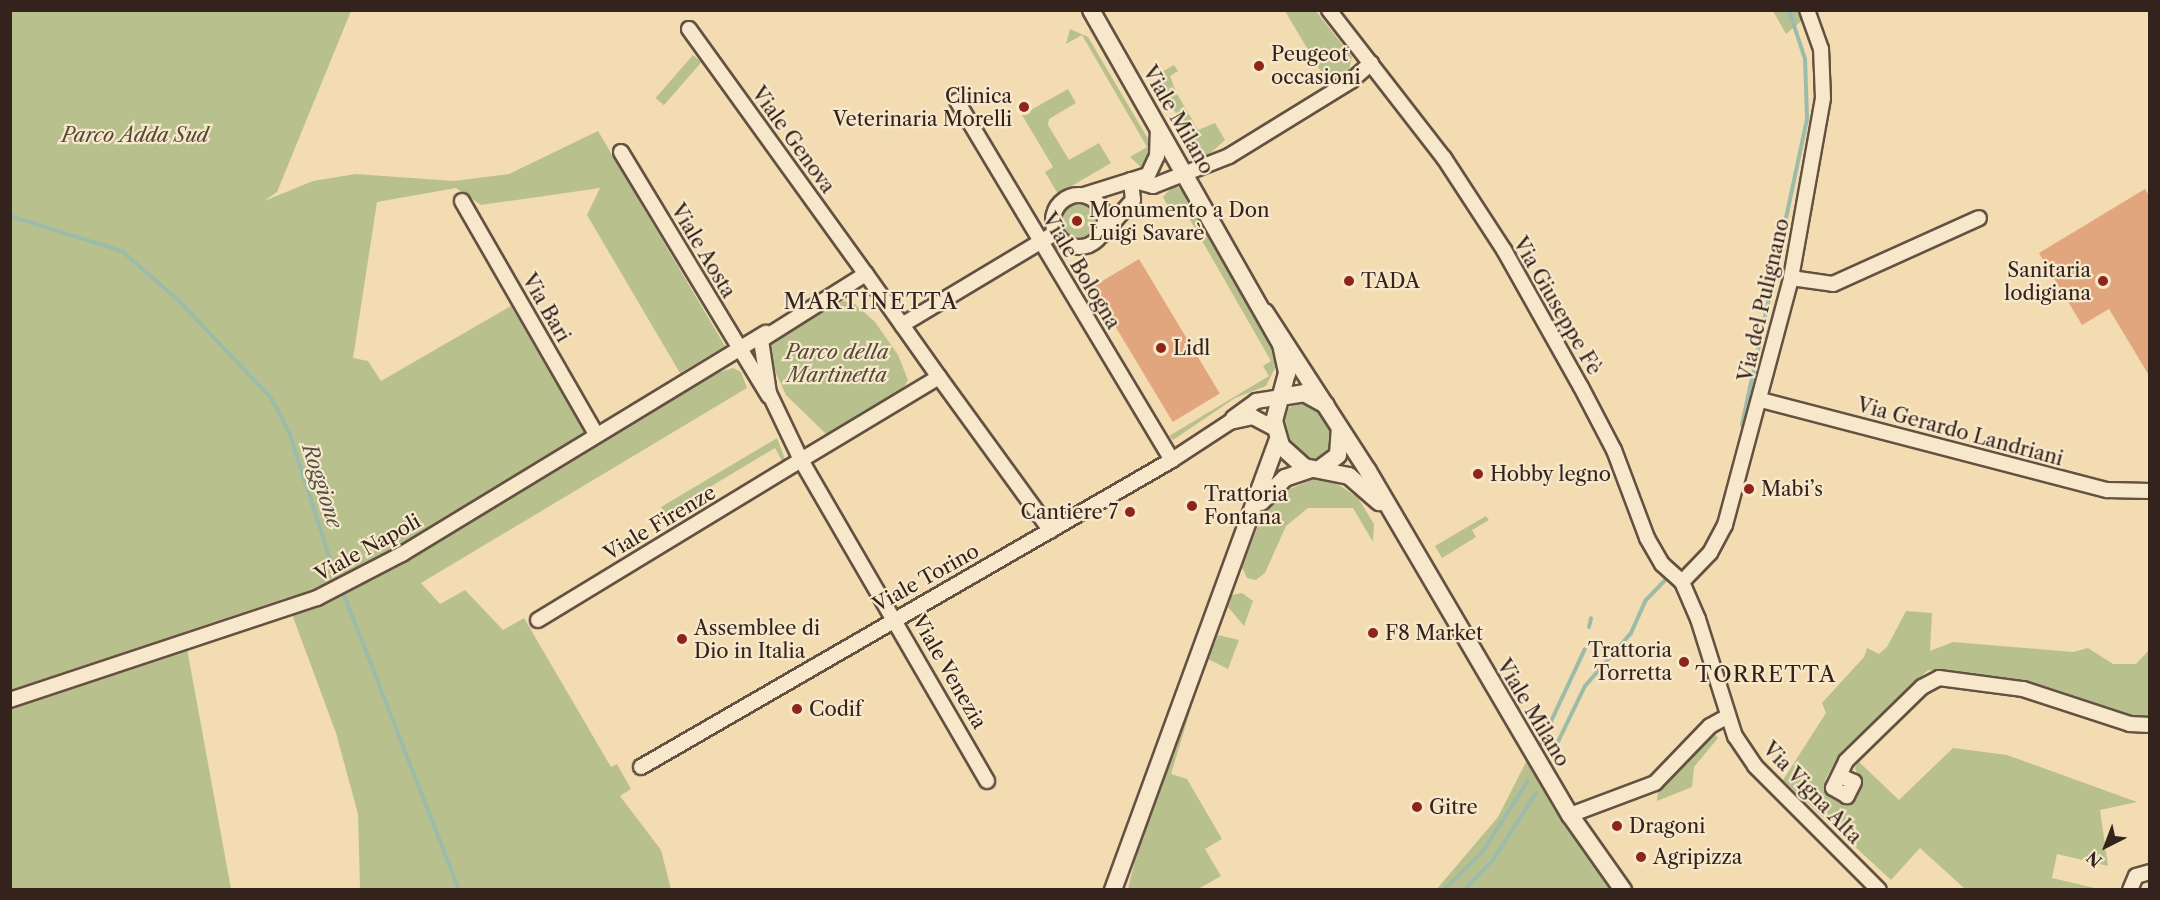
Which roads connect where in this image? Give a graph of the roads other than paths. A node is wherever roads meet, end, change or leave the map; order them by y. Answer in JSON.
{"nodes":[{"id":1,"x":1091,"y":10,"type":"edge"},
{"id":2,"x":1329,"y":10,"type":"edge"},
{"id":3,"x":1807,"y":10,"type":"edge"},
{"id":4,"x":689,"y":29,"type":"dead end"},
{"id":5,"x":1371,"y":63,"type":"junction"},
{"id":6,"x":957,"y":101,"type":"dead end"},
{"id":7,"x":1158,"y":127,"type":"junction"},
{"id":8,"x":621,"y":152,"type":"dead end"},
{"id":9,"x":1184,"y":172,"type":"junction"},
{"id":10,"x":1131,"y":180,"type":"junction"},
{"id":11,"x":1084,"y":195,"type":"junction"},
{"id":12,"x":462,"y":201,"type":"dead end"},
{"id":13,"x":1979,"y":218,"type":"dead end"},
{"id":14,"x":1055,"y":233,"type":"junction"},
{"id":15,"x":1101,"y":236,"type":"junction"},
{"id":16,"x":1041,"y":241,"type":"junction"},
{"id":17,"x":866,"y":274,"type":"junction"},
{"id":18,"x":1791,"y":278,"type":"junction"},
{"id":19,"x":1266,"y":312,"type":"junction"},
{"id":20,"x":902,"y":325,"type":"junction"},
{"id":21,"x":766,"y":333,"type":"junction"},
{"id":22,"x":737,"y":347,"type":"junction"},
{"id":23,"x":714,"y":364,"type":"junction"},
{"id":24,"x":751,"y":370,"type":"junction"},
{"id":25,"x":939,"y":377,"type":"junction"},
{"id":26,"x":1280,"y":397,"type":"junction"},
{"id":27,"x":1761,"y":400,"type":"junction"},
{"id":28,"x":772,"y":401,"type":"junction"},
{"id":29,"x":1327,"y":407,"type":"junction"},
{"id":30,"x":1230,"y":422,"type":"junction"},
{"id":31,"x":1340,"y":429,"type":"junction"},
{"id":32,"x":596,"y":434,"type":"junction"},
{"id":33,"x":1276,"y":434,"type":"junction"},
{"id":34,"x":801,"y":460,"type":"junction"},
{"id":35,"x":1172,"y":460,"type":"junction"},
{"id":36,"x":1316,"y":468,"type":"junction"},
{"id":37,"x":2150,"y":491,"type":"edge"},
{"id":38,"x":1252,"y":515,"type":"junction"},
{"id":39,"x":1395,"y":523,"type":"junction"},
{"id":40,"x":1051,"y":531,"type":"junction"},
{"id":41,"x":1682,"y":582,"type":"junction"},
{"id":42,"x":895,"y":617,"type":"junction"},
{"id":43,"x":538,"y":620,"type":"dead end"},
{"id":44,"x":10,"y":700,"type":"edge"},
{"id":45,"x":1726,"y":717,"type":"junction"},
{"id":46,"x":2150,"y":725,"type":"edge"},
{"id":47,"x":640,"y":767,"type":"dead end"},
{"id":48,"x":1840,"y":776,"type":"dead end"},
{"id":49,"x":987,"y":782,"type":"dead end"},
{"id":50,"x":1570,"y":815,"type":"junction"},
{"id":51,"x":2150,"y":872,"type":"edge"},
{"id":52,"x":1113,"y":890,"type":"edge"},
{"id":53,"x":1623,"y":890,"type":"edge"},
{"id":54,"x":1879,"y":890,"type":"edge"},
{"id":55,"x":2130,"y":890,"type":"edge"}],
"edges":[{"from":1,"to":7,"type":"street","name":"Viale Milano"},
{"from":2,"to":5,"type":"street","name":"Via Giuseppe Fè"},
{"from":3,"to":18,"type":"street","name":"Via del Pulignano"},
{"from":4,"to":17,"type":"street","name":"Viale Genova"},
{"from":5,"to":9,"type":"street"},
{"from":5,"to":41,"type":"street","name":"Via Giuseppe Fè"},
{"from":6,"to":16,"type":"street","name":"Viale Bologna"},
{"from":7,"to":9,"type":"street","name":"Viale Milano"},
{"from":7,"to":10,"type":"street"},
{"from":8,"to":22,"type":"street","name":"Viale Aosta"},
{"from":9,"to":10,"type":"street"},
{"from":9,"to":19,"type":"street","name":"Viale Milano"},
{"from":10,"to":11,"type":"street"},
{"from":10,"to":15,"type":"street"},
{"from":11,"to":14,"type":"street"},
{"from":11,"to":15,"type":"street"},
{"from":12,"to":32,"type":"street","name":"Via Bari"},
{"from":13,"to":18,"type":"street"},
{"from":14,"to":15,"type":"street"},
{"from":14,"to":16,"type":"street"},
{"from":16,"to":20,"type":"street"},
{"from":16,"to":35,"type":"street","name":"Viale Bologna"},
{"from":17,"to":20,"type":"street","name":"Viale Genova"},
{"from":17,"to":21,"type":"street","name":"Viale Napoli"},
{"from":18,"to":27,"type":"street","name":"Via del Pulignano"},
{"from":19,"to":26,"type":"street","name":"Viale Milano"},
{"from":19,"to":29,"type":"street","name":"Viale Milano"},
{"from":20,"to":25,"type":"street","name":"Viale Genova"},
{"from":21,"to":22,"type":"street","name":"Viale Napoli"},
{"from":21,"to":28,"type":"street"},
{"from":22,"to":23,"type":"street","name":"Viale Napoli"},
{"from":22,"to":24,"type":"street","name":"Viale Aosta"},
{"from":23,"to":24,"type":"street"},
{"from":23,"to":32,"type":"street","name":"Viale Napoli"},
{"from":24,"to":28,"type":"street","name":"Viale Aosta"},
{"from":25,"to":34,"type":"street","name":"Viale Firenze"},
{"from":25,"to":40,"type":"street"},
{"from":26,"to":29,"type":"street"},
{"from":26,"to":30,"type":"street","name":"Viale Torino"},
{"from":26,"to":33,"type":"street","name":"Viale Milano"},
{"from":27,"to":37,"type":"street","name":"Via Gerardo Landriani"},
{"from":27,"to":41,"type":"street","name":"Via del Pulignano"},
{"from":28,"to":34,"type":"street","name":"Viale Venezia"},
{"from":29,"to":31,"type":"street","name":"Viale Milano"},
{"from":30,"to":33,"type":"street","name":"Viale Torino"},
{"from":30,"to":35,"type":"street","name":"Viale Torino"},
{"from":31,"to":36,"type":"street"},
{"from":31,"to":39,"type":"street","name":"Viale Milano"},
{"from":32,"to":44,"type":"street","name":"Viale Napoli"},
{"from":33,"to":36,"type":"street","name":"Viale Milano"},
{"from":33,"to":38,"type":"street"},
{"from":34,"to":42,"type":"street","name":"Viale Venezia"},
{"from":34,"to":43,"type":"street","name":"Viale Firenze"},
{"from":35,"to":40,"type":"street","name":"Viale Torino"},
{"from":36,"to":38,"type":"street"},
{"from":36,"to":39,"type":"street","name":"Viale Milano"},
{"from":38,"to":52,"type":"street"},
{"from":39,"to":50,"type":"street","name":"Viale Milano"},
{"from":40,"to":42,"type":"street","name":"Viale Torino"},
{"from":41,"to":45,"type":"street","name":"Via Vigna Alta"},
{"from":42,"to":47,"type":"street","name":"Viale Torino"},
{"from":42,"to":49,"type":"street","name":"Viale Venezia"},
{"from":45,"to":50,"type":"street"},
{"from":45,"to":54,"type":"street","name":"Via Vigna Alta"},
{"from":46,"to":48,"type":"street"},
{"from":50,"to":53,"type":"street","name":"Viale Milano"},
{"from":51,"to":55,"type":"street"}]}
